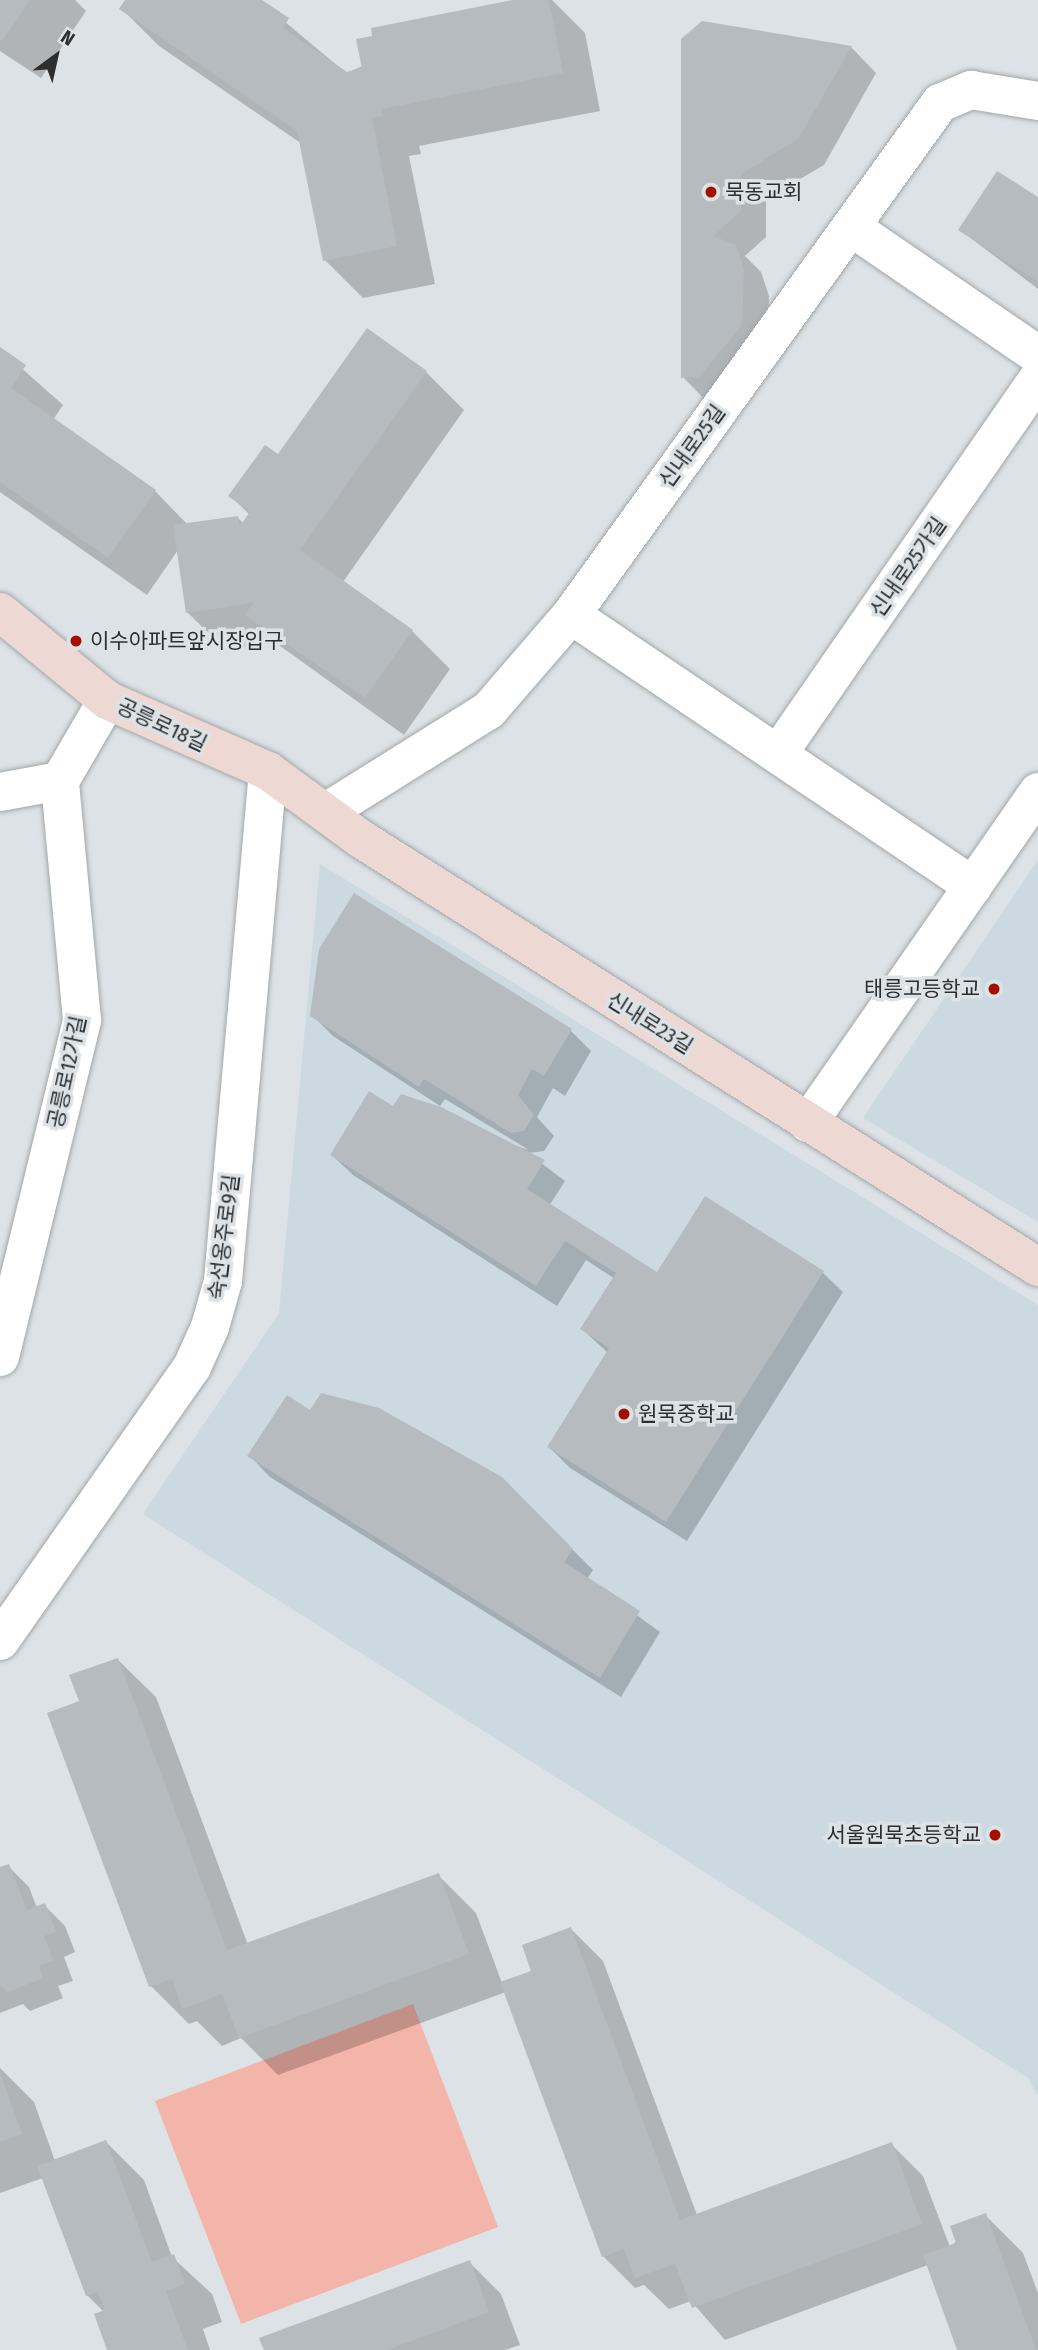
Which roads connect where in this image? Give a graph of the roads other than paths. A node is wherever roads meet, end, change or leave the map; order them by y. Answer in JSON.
{"nodes":[{"id":1,"x":1038,"y":101,"type":"edge"},
{"id":2,"x":851,"y":227,"type":"junction"},
{"id":3,"x":1038,"y":355,"type":"edge"},
{"id":4,"x":1038,"y":379,"type":"edge"},
{"id":5,"x":0,"y":612,"type":"edge"},
{"id":6,"x":571,"y":615,"type":"junction"},
{"id":7,"x":107,"y":700,"type":"junction"},
{"id":8,"x":778,"y":754,"type":"junction"},
{"id":9,"x":268,"y":771,"type":"junction"},
{"id":10,"x":60,"y":781,"type":"junction"},
{"id":11,"x":0,"y":792,"type":"edge"},
{"id":12,"x":1038,"y":792,"type":"edge"},
{"id":13,"x":326,"y":812,"type":"junction"},
{"id":14,"x":973,"y":886,"type":"junction"},
{"id":15,"x":808,"y":1123,"type":"junction"},
{"id":16,"x":1038,"y":1267,"type":"edge"},
{"id":17,"x":0,"y":1357,"type":"edge"},
{"id":18,"x":0,"y":1641,"type":"edge"}],
"edges":[{"from":1,"to":2,"type":"street","name":"신내로25길"},
{"from":2,"to":3,"type":"street"},
{"from":2,"to":6,"type":"street","name":"신내로25길"},
{"from":4,"to":8,"type":"street","name":"신내로25가길"},
{"from":5,"to":7,"type":"street","name":"공릉로18길"},
{"from":6,"to":8,"type":"street"},
{"from":6,"to":13,"type":"street","name":"신내로25길"},
{"from":7,"to":9,"type":"street","name":"공릉로18길"},
{"from":7,"to":10,"type":"street"},
{"from":8,"to":14,"type":"street"},
{"from":9,"to":13,"type":"street","name":"신내로23길"},
{"from":9,"to":18,"type":"street","name":"숙선옹주로9길"},
{"from":10,"to":11,"type":"street"},
{"from":10,"to":17,"type":"street","name":"공릉로12가길"},
{"from":12,"to":14,"type":"street"},
{"from":13,"to":15,"type":"street","name":"신내로23길"},
{"from":14,"to":15,"type":"street"},
{"from":15,"to":16,"type":"street","name":"신내로23길"}]}
